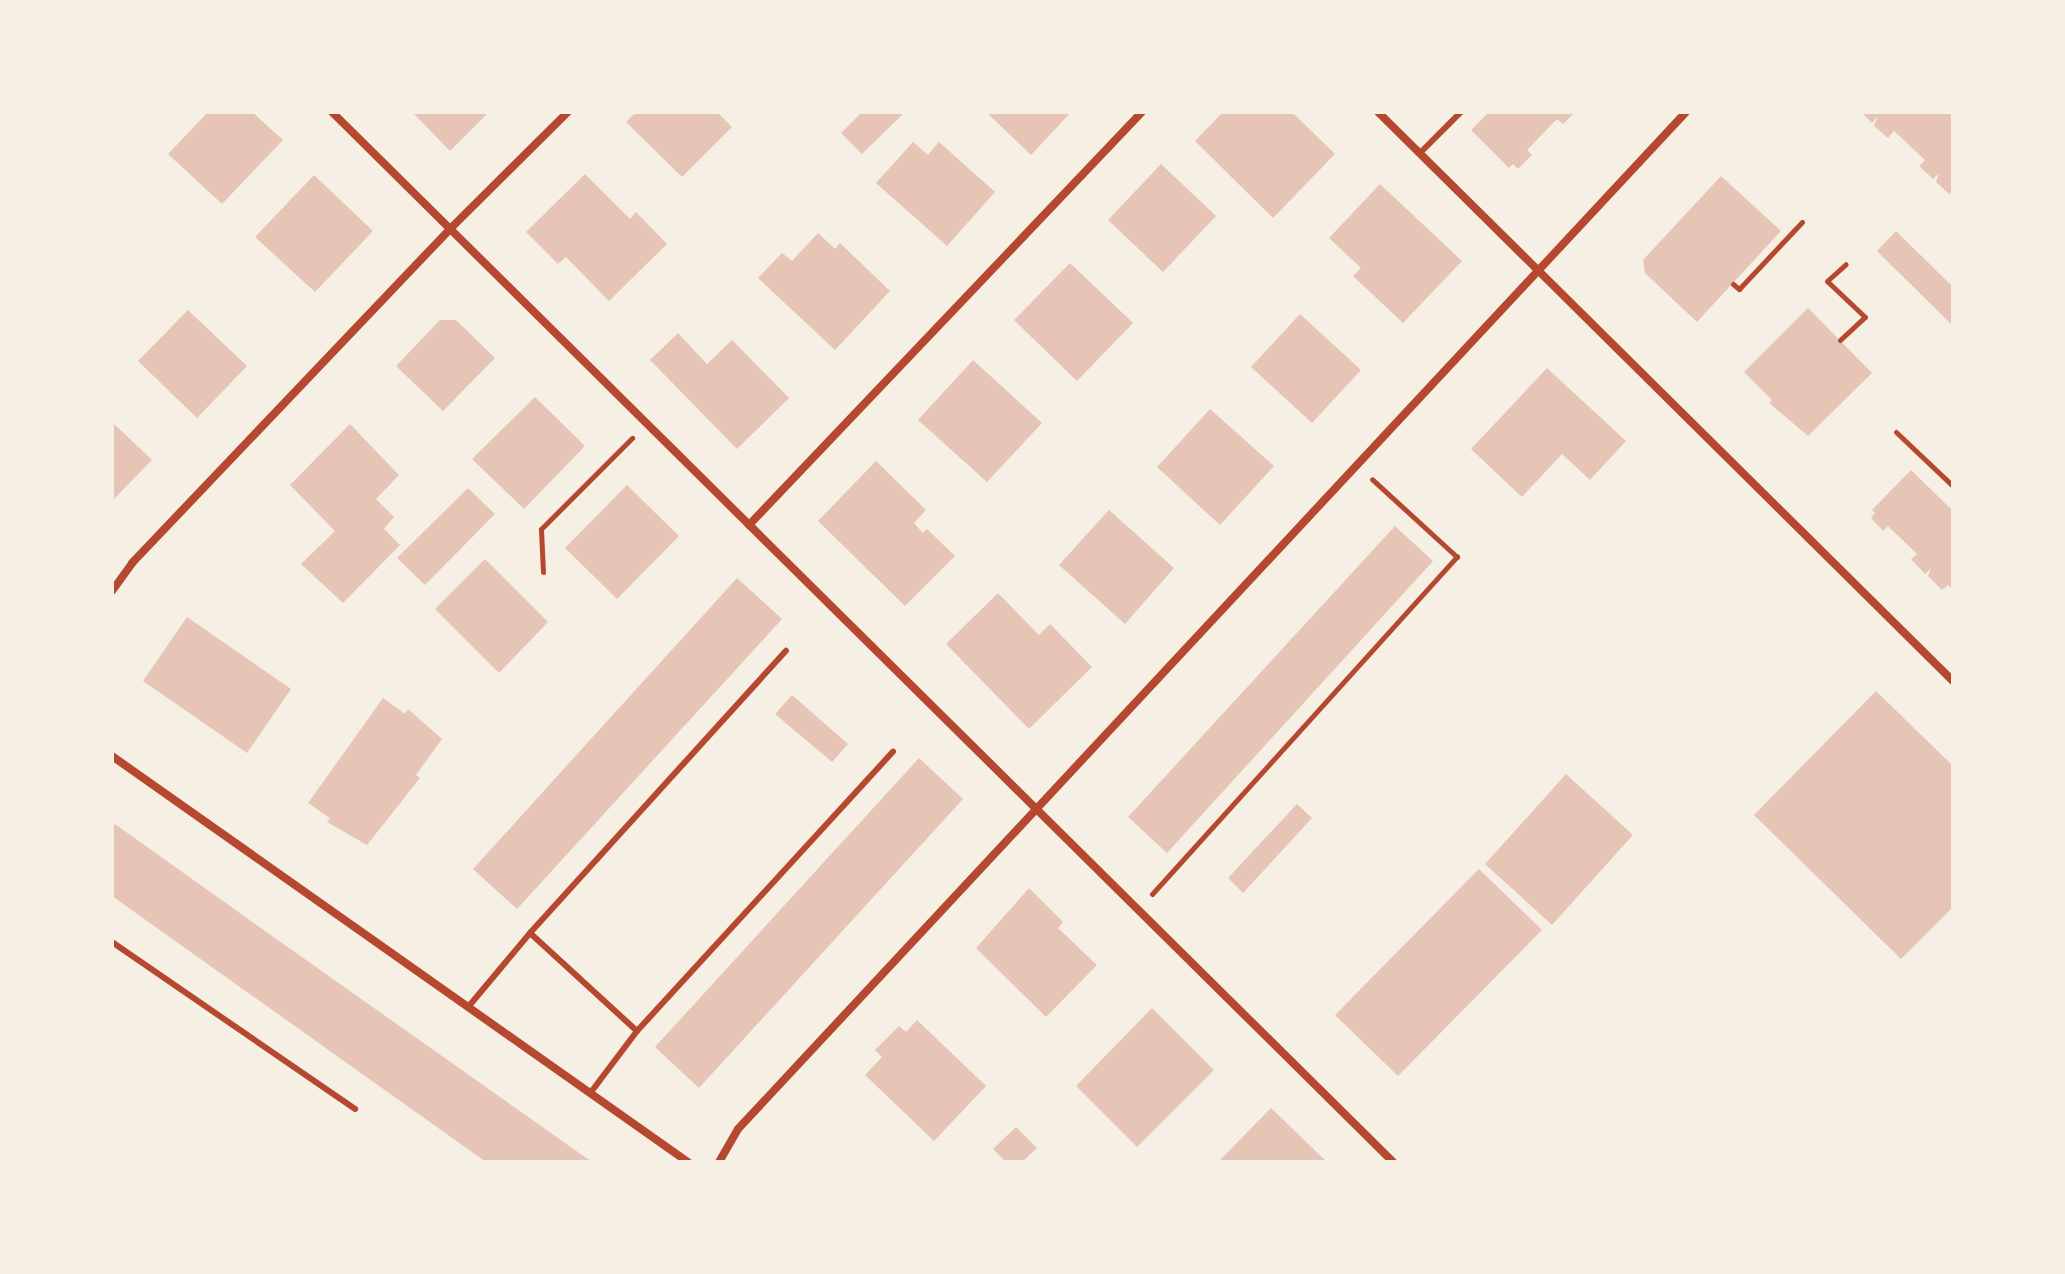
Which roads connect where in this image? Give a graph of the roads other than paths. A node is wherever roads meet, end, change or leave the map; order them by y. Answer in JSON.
{"nodes":[{"id":1,"x":332,"y":112,"type":"edge"},
{"id":2,"x":568,"y":112,"type":"edge"},
{"id":3,"x":1142,"y":112,"type":"edge"},
{"id":4,"x":1378,"y":112,"type":"edge"},
{"id":5,"x":1461,"y":112,"type":"edge"},
{"id":6,"x":1686,"y":112,"type":"edge"},
{"id":7,"x":1420,"y":153,"type":"junction"},
{"id":8,"x":450,"y":229,"type":"junction"},
{"id":9,"x":1540,"y":273,"type":"junction"},
{"id":10,"x":749,"y":525,"type":"junction"},
{"id":11,"x":112,"y":591,"type":"edge"},
{"id":12,"x":786,"y":651,"type":"dead end"},
{"id":13,"x":1953,"y":681,"type":"edge"},
{"id":14,"x":893,"y":752,"type":"dead end"},
{"id":15,"x":112,"y":756,"type":"edge"},
{"id":16,"x":1035,"y":808,"type":"junction"},
{"id":17,"x":530,"y":933,"type":"junction"},
{"id":18,"x":112,"y":942,"type":"edge"},
{"id":19,"x":469,"y":1006,"type":"junction"},
{"id":20,"x":637,"y":1031,"type":"junction"},
{"id":21,"x":591,"y":1092,"type":"junction"},
{"id":22,"x":355,"y":1109,"type":"dead end"},
{"id":23,"x":688,"y":1162,"type":"edge"},
{"id":24,"x":719,"y":1162,"type":"edge"},
{"id":25,"x":1393,"y":1162,"type":"edge"}],
"edges":[{"from":1,"to":8,"type":"street"},
{"from":2,"to":8,"type":"street"},
{"from":3,"to":10,"type":"street"},
{"from":4,"to":7,"type":"street"},
{"from":5,"to":7,"type":"lane"},
{"from":6,"to":9,"type":"street"},
{"from":7,"to":9,"type":"street"},
{"from":8,"to":10,"type":"street"},
{"from":8,"to":11,"type":"street"},
{"from":9,"to":13,"type":"street"},
{"from":9,"to":16,"type":"street"},
{"from":10,"to":16,"type":"street"},
{"from":12,"to":17,"type":"lane"},
{"from":14,"to":20,"type":"lane"},
{"from":15,"to":19,"type":"street"},
{"from":16,"to":24,"type":"street"},
{"from":16,"to":25,"type":"street"},
{"from":17,"to":19,"type":"lane"},
{"from":17,"to":20,"type":"lane"},
{"from":18,"to":22,"type":"lane"},
{"from":19,"to":21,"type":"street"},
{"from":20,"to":21,"type":"lane"},
{"from":21,"to":23,"type":"street"}]}
